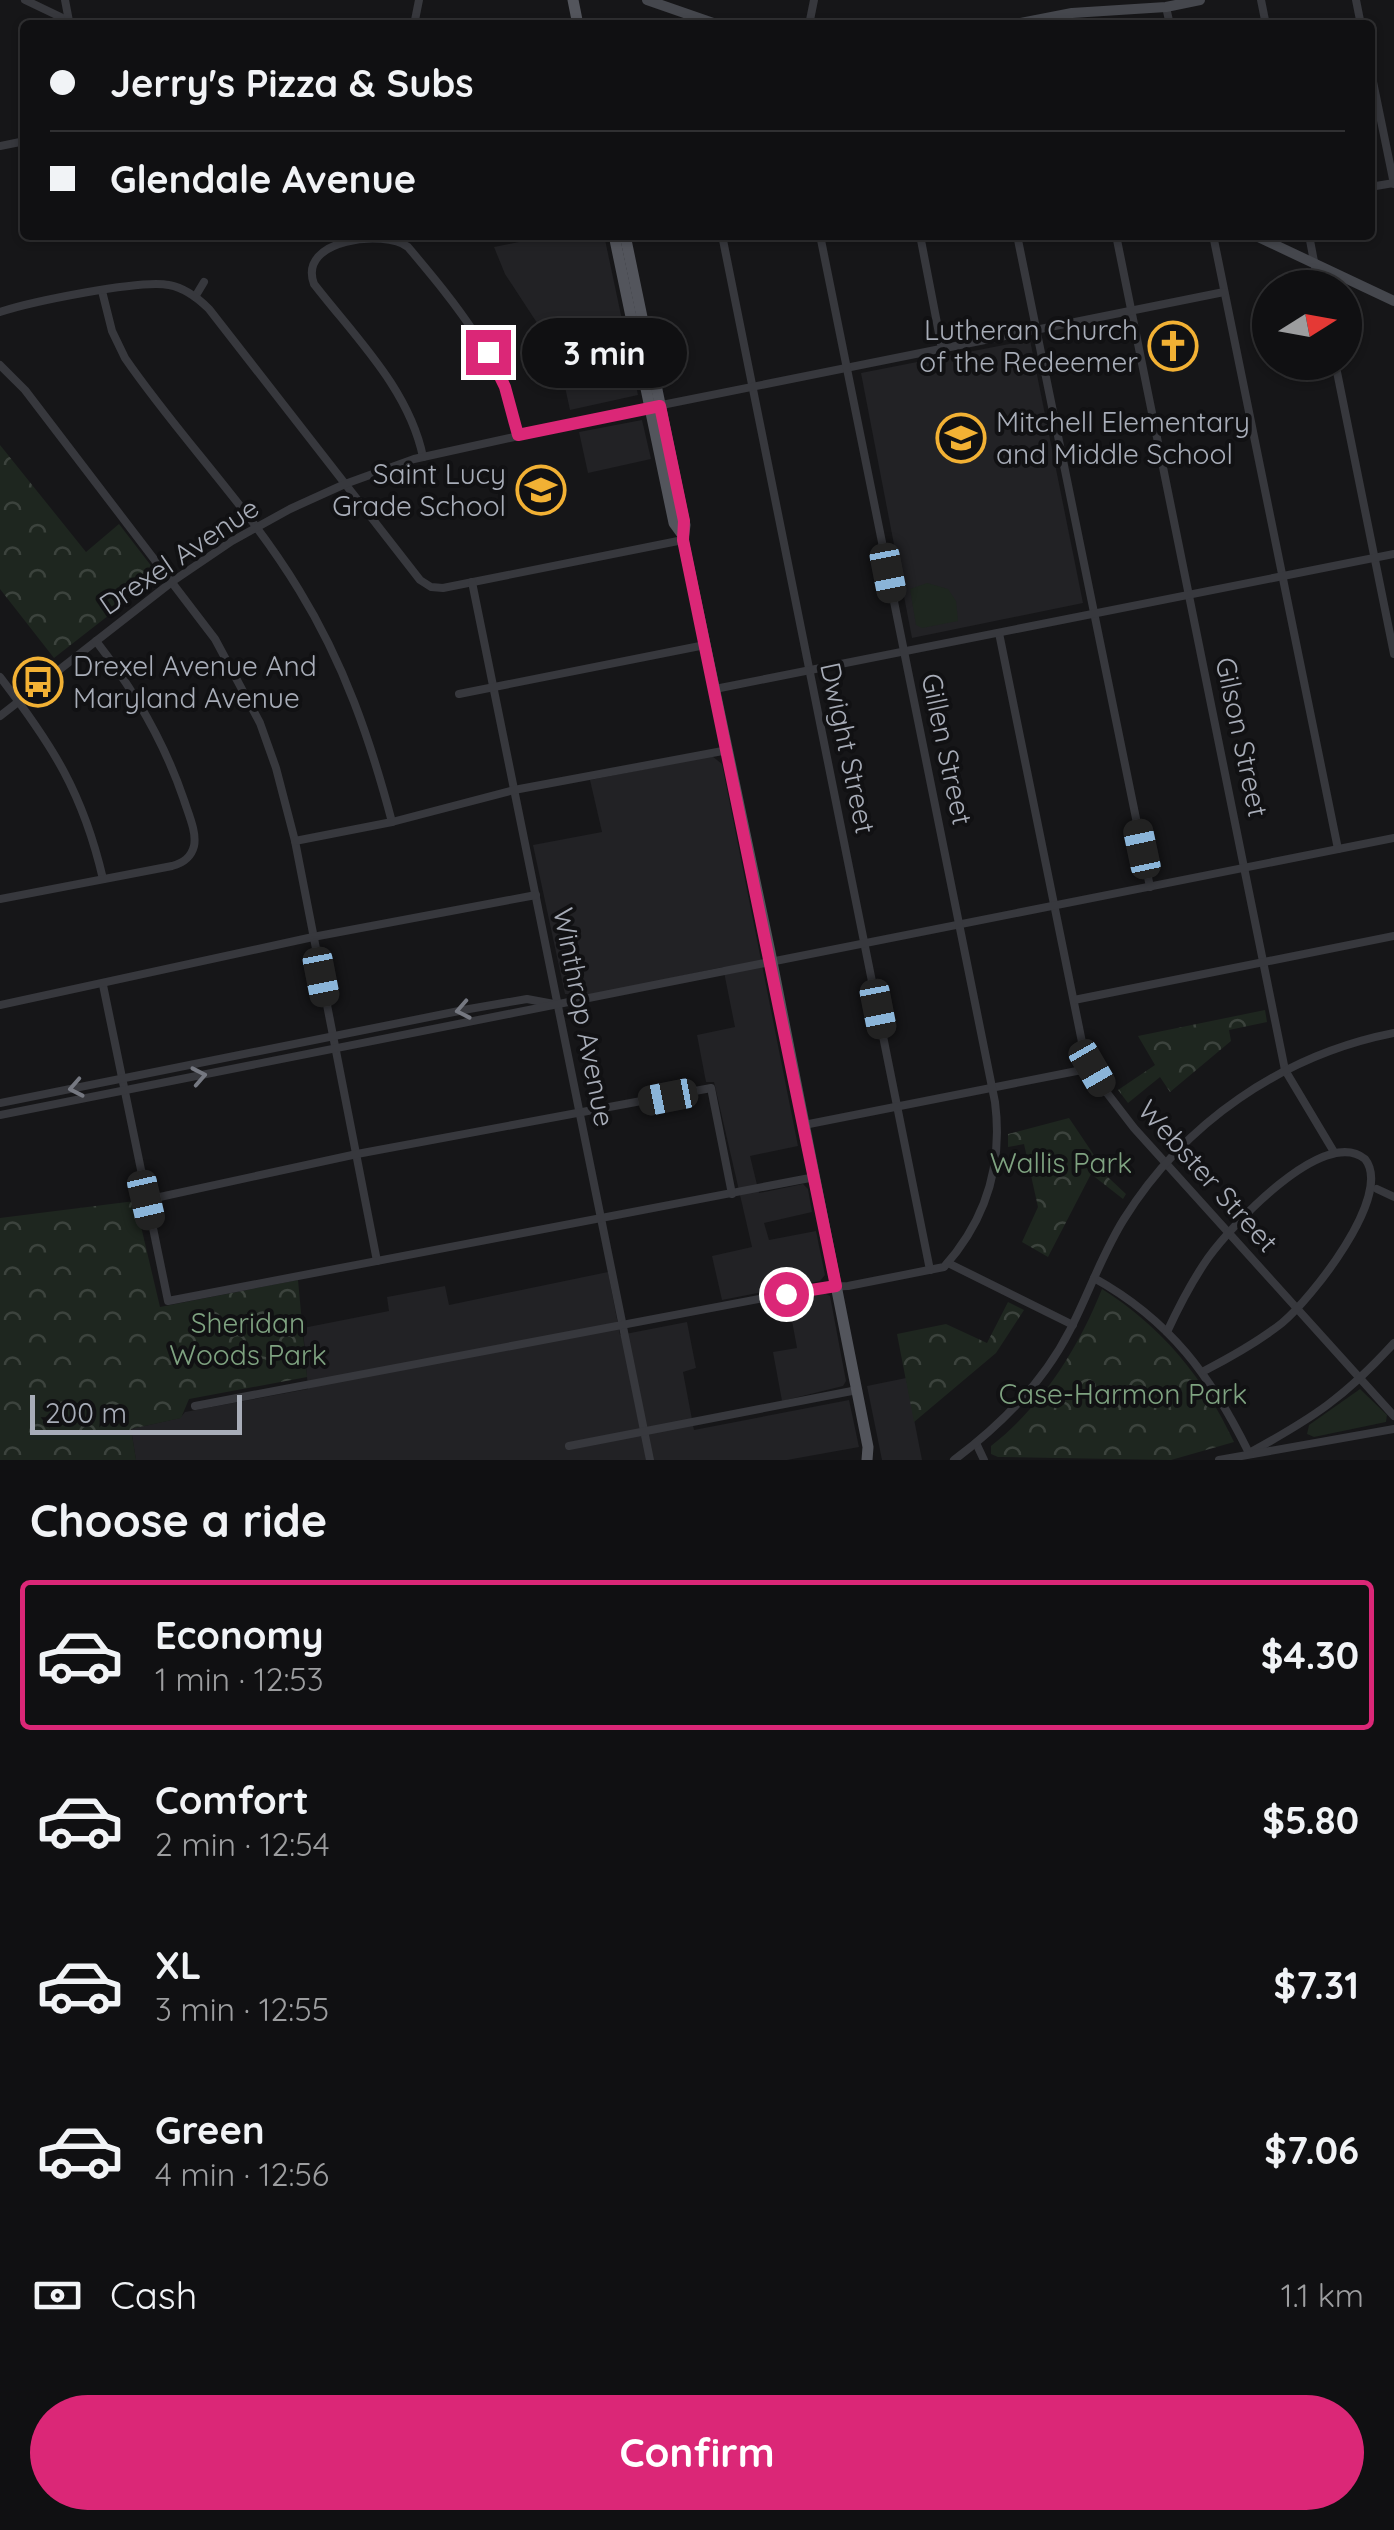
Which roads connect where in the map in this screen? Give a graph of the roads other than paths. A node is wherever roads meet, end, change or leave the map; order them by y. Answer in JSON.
{"nodes":[{"id":1,"x":26,"y":0,"type":"edge"},
{"id":2,"x":647,"y":0,"type":"edge"},
{"id":3,"x":1200,"y":0,"type":"edge"},
{"id":4,"x":1166,"y":7,"type":"junction"},
{"id":5,"x":1073,"y":19,"type":"edge"},
{"id":6,"x":64,"y":20,"type":"edge"},
{"id":7,"x":705,"y":20,"type":"edge"},
{"id":8,"x":1169,"y":20,"type":"edge"},
{"id":9,"x":1375,"y":91,"type":"edge"},
{"id":10,"x":1394,"y":183,"type":"edge"},
{"id":11,"x":370,"y":240,"type":"edge"},
{"id":12,"x":398,"y":240,"type":"edge"},
{"id":13,"x":615,"y":240,"type":"edge"},
{"id":14,"x":626,"y":240,"type":"edge"},
{"id":15,"x":723,"y":240,"type":"edge"},
{"id":16,"x":821,"y":240,"type":"edge"},
{"id":17,"x":921,"y":240,"type":"edge"},
{"id":18,"x":1019,"y":240,"type":"edge"},
{"id":19,"x":1117,"y":240,"type":"edge"},
{"id":20,"x":1214,"y":240,"type":"edge"},
{"id":21,"x":1265,"y":240,"type":"edge"},
{"id":22,"x":1309,"y":240,"type":"edge"},
{"id":23,"x":1314,"y":263,"type":"junction"},
{"id":24,"x":1315,"y":270,"type":"edge"},
{"id":25,"x":204,"y":282,"type":"dead end"},
{"id":26,"x":102,"y":291,"type":"junction"},
{"id":27,"x":1224,"y":292,"type":"junction"},
{"id":28,"x":196,"y":297,"type":"junction"},
{"id":29,"x":1394,"y":300,"type":"edge"},
{"id":30,"x":1132,"y":311,"type":"junction"},
{"id":31,"x":0,"y":312,"type":"edge"},
{"id":32,"x":1037,"y":330,"type":"junction"},
{"id":33,"x":942,"y":349,"type":"junction"},
{"id":34,"x":0,"y":365,"type":"edge"},
{"id":35,"x":846,"y":368,"type":"junction"},
{"id":36,"x":1338,"y":380,"type":"edge"},
{"id":37,"x":752,"y":387,"type":"junction"},
{"id":38,"x":655,"y":407,"type":"junction"},
{"id":39,"x":518,"y":435,"type":"junction"},
{"id":40,"x":423,"y":457,"type":"junction"},
{"id":41,"x":345,"y":484,"type":"junction"},
{"id":42,"x":256,"y":528,"type":"junction"},
{"id":43,"x":683,"y":537,"type":"junction"},
{"id":44,"x":1394,"y":554,"type":"edge"},
{"id":45,"x":1374,"y":558,"type":"junction"},
{"id":46,"x":1282,"y":576,"type":"junction"},
{"id":47,"x":173,"y":581,"type":"junction"},
{"id":48,"x":472,"y":582,"type":"junction"},
{"id":49,"x":1190,"y":595,"type":"junction"},
{"id":50,"x":1094,"y":614,"type":"junction"},
{"id":51,"x":1000,"y":633,"type":"junction"},
{"id":52,"x":96,"y":641,"type":"junction"},
{"id":53,"x":705,"y":644,"type":"junction"},
{"id":54,"x":904,"y":652,"type":"junction"},
{"id":55,"x":1394,"y":654,"type":"edge"},
{"id":56,"x":809,"y":670,"type":"junction"},
{"id":57,"x":0,"y":677,"type":"edge"},
{"id":58,"x":494,"y":687,"type":"junction"},
{"id":59,"x":715,"y":689,"type":"junction"},
{"id":60,"x":458,"y":694,"type":"dead end"},
{"id":61,"x":19,"y":701,"type":"junction"},
{"id":62,"x":0,"y":716,"type":"edge"},
{"id":63,"x":728,"y":750,"type":"junction"},
{"id":64,"x":514,"y":790,"type":"junction"},
{"id":65,"x":392,"y":822,"type":"junction"},
{"id":66,"x":1394,"y":838,"type":"edge"},
{"id":67,"x":295,"y":841,"type":"junction"},
{"id":68,"x":1338,"y":849,"type":"junction"},
{"id":69,"x":1245,"y":868,"type":"junction"},
{"id":70,"x":104,"y":879,"type":"junction"},
{"id":71,"x":1150,"y":887,"type":"junction"},
{"id":72,"x":536,"y":895,"type":"junction"},
{"id":73,"x":0,"y":899,"type":"edge"},
{"id":74,"x":1055,"y":906,"type":"junction"},
{"id":75,"x":960,"y":925,"type":"junction"},
{"id":76,"x":1394,"y":936,"type":"edge"},
{"id":77,"x":314,"y":938,"type":"junction"},
{"id":78,"x":866,"y":944,"type":"junction"},
{"id":79,"x":1264,"y":962,"type":"junction"},
{"id":80,"x":772,"y":963,"type":"junction"},
{"id":81,"x":103,"y":985,"type":"junction"},
{"id":82,"x":1074,"y":1000,"type":"junction"},
{"id":83,"x":0,"y":1005,"type":"edge"},
{"id":84,"x":559,"y":1005,"type":"junction"},
{"id":85,"x":1394,"y":1033,"type":"edge"},
{"id":86,"x":332,"y":1035,"type":"junction"},
{"id":87,"x":335,"y":1049,"type":"junction"},
{"id":88,"x":1092,"y":1068,"type":"junction"},
{"id":89,"x":1286,"y":1070,"type":"junction"},
{"id":90,"x":122,"y":1079,"type":"junction"},
{"id":91,"x":992,"y":1088,"type":"junction"},
{"id":92,"x":124,"y":1091,"type":"junction"},
{"id":93,"x":0,"y":1103,"type":"edge"},
{"id":94,"x":898,"y":1107,"type":"junction"},
{"id":95,"x":580,"y":1114,"type":"junction"},
{"id":96,"x":0,"y":1115,"type":"edge"},
{"id":97,"x":804,"y":1125,"type":"junction"},
{"id":98,"x":1334,"y":1152,"type":"junction"},
{"id":99,"x":358,"y":1154,"type":"junction"},
{"id":100,"x":1166,"y":1163,"type":"junction"},
{"id":101,"x":814,"y":1177,"type":"junction"},
{"id":102,"x":1377,"y":1189,"type":"junction"},
{"id":103,"x":732,"y":1194,"type":"junction"},
{"id":104,"x":1394,"y":1196,"type":"edge"},
{"id":105,"x":146,"y":1200,"type":"junction"},
{"id":106,"x":602,"y":1220,"type":"junction"},
{"id":107,"x":1228,"y":1232,"type":"junction"},
{"id":108,"x":378,"y":1261,"type":"junction"},
{"id":109,"x":948,"y":1263,"type":"junction"},
{"id":110,"x":930,"y":1270,"type":"junction"},
{"id":111,"x":1094,"y":1278,"type":"junction"},
{"id":112,"x":836,"y":1286,"type":"junction"},
{"id":113,"x":1297,"y":1310,"type":"junction"},
{"id":114,"x":1073,"y":1325,"type":"junction"},
{"id":115,"x":623,"y":1326,"type":"junction"},
{"id":116,"x":1168,"y":1332,"type":"junction"},
{"id":117,"x":1394,"y":1343,"type":"edge"},
{"id":118,"x":1204,"y":1371,"type":"junction"},
{"id":119,"x":1362,"y":1380,"type":"junction"},
{"id":120,"x":857,"y":1390,"type":"junction"},
{"id":121,"x":194,"y":1406,"type":"dead end"},
{"id":122,"x":1394,"y":1416,"type":"edge"},
{"id":123,"x":1300,"y":1426,"type":"junction"},
{"id":124,"x":1394,"y":1429,"type":"edge"},
{"id":125,"x":644,"y":1432,"type":"junction"},
{"id":126,"x":976,"y":1443,"type":"junction"},
{"id":127,"x":568,"y":1446,"type":"dead end"},
{"id":128,"x":1306,"y":1446,"type":"junction"},
{"id":129,"x":1248,"y":1453,"type":"junction"},
{"id":130,"x":868,"y":1454,"type":"edge"},
{"id":131,"x":650,"y":1460,"type":"edge"},
{"id":132,"x":878,"y":1460,"type":"edge"},
{"id":133,"x":954,"y":1460,"type":"edge"},
{"id":134,"x":984,"y":1460,"type":"edge"},
{"id":135,"x":1219,"y":1460,"type":"edge"}],
"edges":[{"from":1,"to":6,"type":"street"},
{"from":2,"to":7,"type":"street"},
{"from":3,"to":4,"type":"street"},
{"from":4,"to":5,"type":"street"},
{"from":4,"to":8,"type":"street"},
{"from":9,"to":10,"type":"street"},
{"from":11,"to":40,"type":"street"},
{"from":12,"to":39,"type":"street"},
{"from":13,"to":38,"type":"main road"},
{"from":14,"to":38,"type":"main road"},
{"from":15,"to":37,"type":"street","name":"Dwight Street"},
{"from":16,"to":35,"type":"street","name":"Gillen Street"},
{"from":17,"to":33,"type":"street"},
{"from":18,"to":32,"type":"street"},
{"from":19,"to":30,"type":"street","name":"Gilson Street"},
{"from":20,"to":27,"type":"street"},
{"from":21,"to":23,"type":"street"},
{"from":22,"to":23,"type":"street"},
{"from":23,"to":24,"type":"street"},
{"from":23,"to":29,"type":"street"},
{"from":25,"to":28,"type":"street"},
{"from":26,"to":28,"type":"street"},
{"from":26,"to":31,"type":"street"},
{"from":26,"to":42,"type":"street"},
{"from":27,"to":30,"type":"street","name":"Drexel Avenue"},
{"from":27,"to":46,"type":"street"},
{"from":28,"to":41,"type":"street"},
{"from":30,"to":32,"type":"street","name":"Drexel Avenue"},
{"from":30,"to":49,"type":"street","name":"Gilson Street"},
{"from":32,"to":33,"type":"street","name":"Drexel Avenue"},
{"from":32,"to":50,"type":"street"},
{"from":33,"to":35,"type":"street","name":"Drexel Avenue"},
{"from":34,"to":47,"type":"street"},
{"from":35,"to":37,"type":"street","name":"Drexel Avenue"},
{"from":35,"to":54,"type":"street","name":"Gillen Street"},
{"from":36,"to":45,"type":"street"},
{"from":37,"to":38,"type":"street","name":"Drexel Avenue"},
{"from":37,"to":56,"type":"street","name":"Dwight Street"},
{"from":38,"to":39,"type":"street","name":"Drexel Avenue"},
{"from":38,"to":43,"type":"main road"},
{"from":39,"to":40,"type":"street","name":"Drexel Avenue"},
{"from":40,"to":41,"type":"street","name":"Drexel Avenue"},
{"from":41,"to":42,"type":"street","name":"Drexel Avenue"},
{"from":41,"to":48,"type":"street"},
{"from":42,"to":47,"type":"street","name":"Drexel Avenue"},
{"from":42,"to":65,"type":"street"},
{"from":43,"to":48,"type":"street"},
{"from":43,"to":53,"type":"main road"},
{"from":44,"to":45,"type":"street"},
{"from":45,"to":46,"type":"street"},
{"from":45,"to":55,"type":"street"},
{"from":46,"to":49,"type":"street"},
{"from":46,"to":68,"type":"street"},
{"from":47,"to":52,"type":"street","name":"Drexel Avenue"},
{"from":47,"to":67,"type":"street"},
{"from":48,"to":58,"type":"street","name":"Winthrop Avenue"},
{"from":49,"to":50,"type":"street"},
{"from":49,"to":69,"type":"street","name":"Gilson Street"},
{"from":50,"to":51,"type":"street"},
{"from":50,"to":71,"type":"street"},
{"from":51,"to":54,"type":"street"},
{"from":51,"to":74,"type":"street","name":"Webster Street"},
{"from":52,"to":61,"type":"street","name":"Drexel Avenue"},
{"from":52,"to":70,"type":"street"},
{"from":53,"to":58,"type":"street"},
{"from":53,"to":59,"type":"main road"},
{"from":54,"to":56,"type":"street"},
{"from":54,"to":75,"type":"street","name":"Gillen Street"},
{"from":56,"to":59,"type":"street"},
{"from":56,"to":78,"type":"street","name":"Dwight Street"},
{"from":57,"to":61,"type":"street"},
{"from":58,"to":60,"type":"street"},
{"from":58,"to":64,"type":"street","name":"Winthrop Avenue"},
{"from":59,"to":63,"type":"main road"},
{"from":61,"to":62,"type":"street","name":"Drexel Avenue"},
{"from":61,"to":70,"type":"street"},
{"from":63,"to":64,"type":"street"},
{"from":63,"to":80,"type":"main road"},
{"from":64,"to":65,"type":"street"},
{"from":64,"to":72,"type":"street","name":"Winthrop Avenue"},
{"from":65,"to":67,"type":"street"},
{"from":66,"to":68,"type":"street"},
{"from":67,"to":77,"type":"street"},
{"from":68,"to":69,"type":"street"},
{"from":69,"to":71,"type":"street"},
{"from":69,"to":79,"type":"street","name":"Gilson Street"},
{"from":70,"to":73,"type":"street"},
{"from":71,"to":74,"type":"street"},
{"from":72,"to":77,"type":"street"},
{"from":72,"to":84,"type":"street","name":"Winthrop Avenue"},
{"from":74,"to":75,"type":"street"},
{"from":74,"to":82,"type":"street","name":"Webster Street"},
{"from":75,"to":78,"type":"street"},
{"from":75,"to":91,"type":"street","name":"Gillen Street"},
{"from":76,"to":79,"type":"street"},
{"from":77,"to":81,"type":"street"},
{"from":77,"to":86,"type":"street"},
{"from":78,"to":80,"type":"street"},
{"from":78,"to":94,"type":"street","name":"Dwight Street"},
{"from":79,"to":82,"type":"street"},
{"from":79,"to":89,"type":"street","name":"Gilson Street"},
{"from":80,"to":84,"type":"street"},
{"from":80,"to":97,"type":"main road"},
{"from":81,"to":83,"type":"street"},
{"from":81,"to":90,"type":"street"},
{"from":82,"to":88,"type":"street","name":"Webster Street"},
{"from":84,"to":86,"type":"street","one_way":true},
{"from":84,"to":87,"type":"street"},
{"from":84,"to":95,"type":"street","name":"Winthrop Avenue"},
{"from":85,"to":89,"type":"street"},
{"from":86,"to":87,"type":"street"},
{"from":86,"to":90,"type":"street"},
{"from":92,"to":87,"type":"street","one_way":true},
{"from":87,"to":99,"type":"street"},
{"from":88,"to":91,"type":"street"},
{"from":88,"to":100,"type":"street","name":"Webster Street"},
{"from":89,"to":98,"type":"street","name":"Gilson Street"},
{"from":89,"to":100,"type":"street"},
{"from":90,"to":92,"type":"street"},
{"from":90,"to":93,"type":"street","one_way":true},
{"from":91,"to":94,"type":"street"},
{"from":91,"to":109,"type":"street","name":"Gillen Street"},
{"from":92,"to":96,"type":"street"},
{"from":92,"to":105,"type":"street"},
{"from":94,"to":97,"type":"street"},
{"from":94,"to":110,"type":"street","name":"Dwight Street"},
{"from":95,"to":99,"type":"street"},
{"from":95,"to":103,"type":"street"},
{"from":95,"to":106,"type":"street","name":"Winthrop Avenue"},
{"from":97,"to":101,"type":"main road"},
{"from":98,"to":102,"type":"street"},
{"from":98,"to":107,"type":"street"},
{"from":99,"to":105,"type":"street"},
{"from":99,"to":108,"type":"street"},
{"from":100,"to":107,"type":"street","name":"Webster Street"},
{"from":100,"to":111,"type":"street"},
{"from":101,"to":103,"type":"street"},
{"from":101,"to":112,"type":"main road"},
{"from":102,"to":104,"type":"street"},
{"from":102,"to":113,"type":"street"},
{"from":103,"to":106,"type":"street"},
{"from":105,"to":108,"type":"street"},
{"from":106,"to":108,"type":"street"},
{"from":106,"to":115,"type":"street","name":"Winthrop Avenue"},
{"from":107,"to":113,"type":"street","name":"Webster Street"},
{"from":107,"to":116,"type":"street"},
{"from":109,"to":110,"type":"street"},
{"from":109,"to":114,"type":"street"},
{"from":110,"to":112,"type":"street"},
{"from":111,"to":114,"type":"street"},
{"from":111,"to":116,"type":"street"},
{"from":112,"to":115,"type":"street"},
{"from":112,"to":120,"type":"main road"},
{"from":113,"to":118,"type":"street"},
{"from":113,"to":119,"type":"street","name":"Webster Street"},
{"from":114,"to":126,"type":"street"},
{"from":115,"to":121,"type":"street"},
{"from":115,"to":125,"type":"street","name":"Winthrop Avenue"},
{"from":116,"to":118,"type":"street"},
{"from":117,"to":119,"type":"street"},
{"from":118,"to":129,"type":"street"},
{"from":119,"to":122,"type":"street","name":"Webster Street"},
{"from":119,"to":123,"type":"street"},
{"from":120,"to":125,"type":"street"},
{"from":120,"to":130,"type":"main road"},
{"from":123,"to":128,"type":"street"},
{"from":123,"to":129,"type":"street"},
{"from":124,"to":128,"type":"street"},
{"from":125,"to":127,"type":"street"},
{"from":125,"to":131,"type":"street","name":"Winthrop Avenue"},
{"from":126,"to":133,"type":"street"},
{"from":126,"to":134,"type":"street"},
{"from":128,"to":129,"type":"street"},
{"from":129,"to":135,"type":"street"},
{"from":130,"to":132,"type":"main road"}]}
